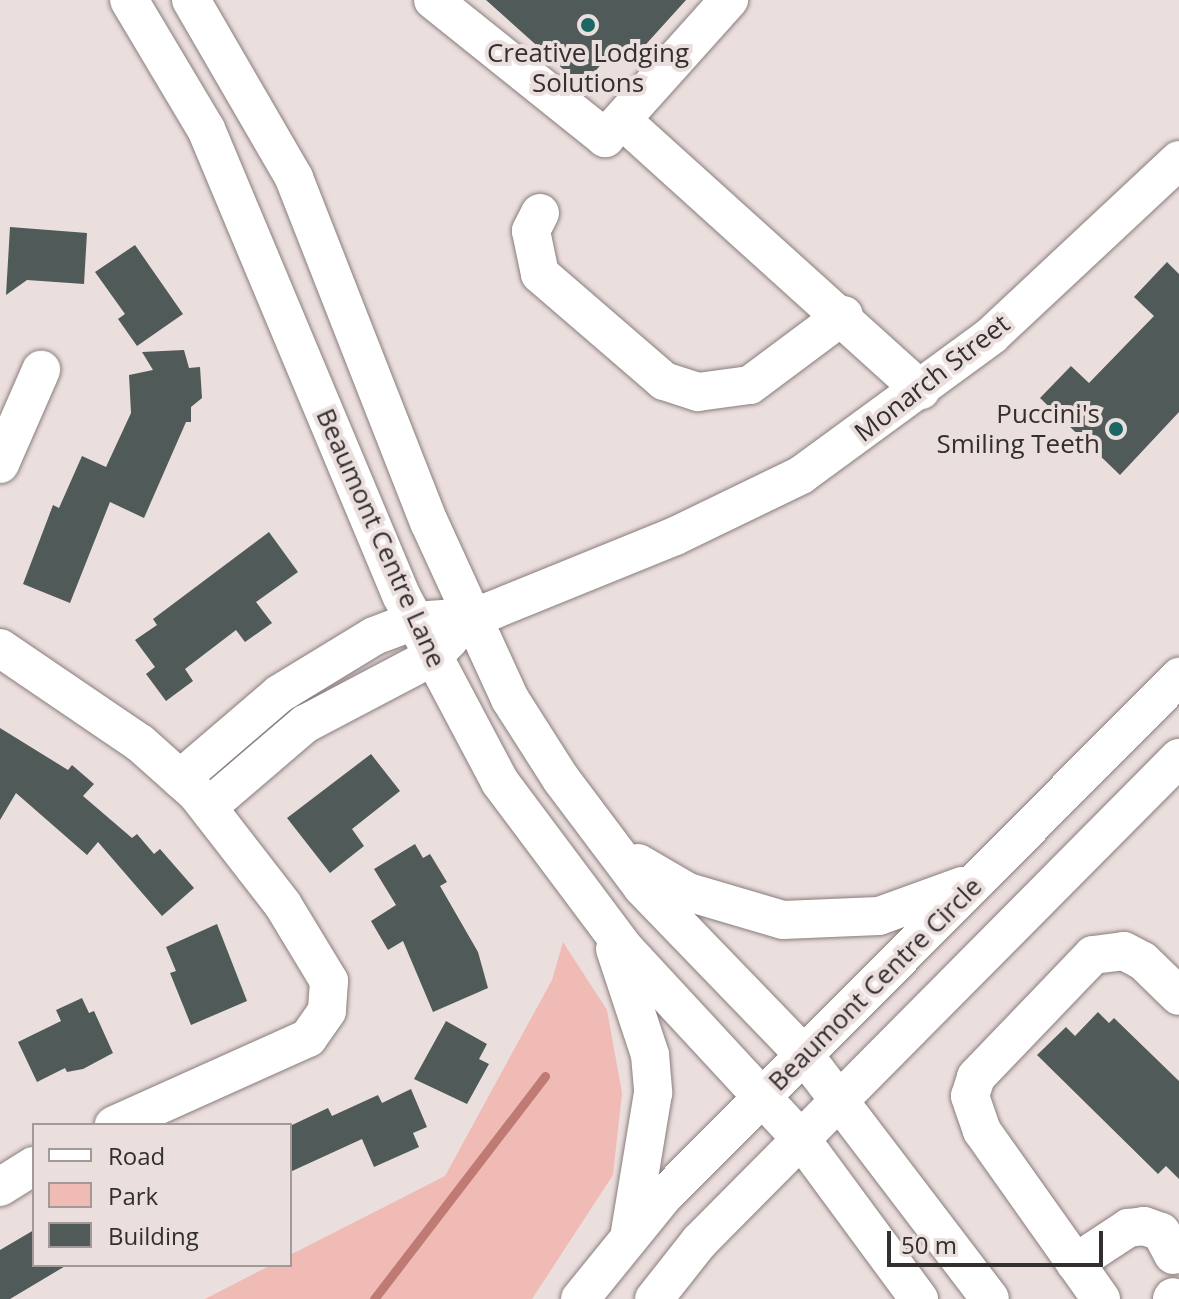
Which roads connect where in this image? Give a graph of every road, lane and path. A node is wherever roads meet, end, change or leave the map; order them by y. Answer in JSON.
{"nodes":[{"id":1,"x":129,"y":0,"type":"edge"},
{"id":2,"x":191,"y":0,"type":"edge"},
{"id":3,"x":433,"y":0,"type":"edge"},
{"id":4,"x":729,"y":0,"type":"edge"},
{"id":5,"x":622,"y":120,"type":"junction"},
{"id":6,"x":1179,"y":160,"type":"edge"},
{"id":7,"x":540,"y":213,"type":"dead end"},
{"id":8,"x":844,"y":315,"type":"junction"},
{"id":9,"x":41,"y":370,"type":"dead end"},
{"id":10,"x":921,"y":390,"type":"junction"},
{"id":11,"x":0,"y":464,"type":"edge"},
{"id":12,"x":472,"y":617,"type":"junction"},
{"id":13,"x":414,"y":621,"type":"junction"},
{"id":14,"x":0,"y":648,"type":"edge"},
{"id":15,"x":432,"y":657,"type":"junction"},
{"id":16,"x":1179,"y":677,"type":"edge"},
{"id":17,"x":1179,"y":758,"type":"edge"},
{"id":18,"x":180,"y":779,"type":"junction"},
{"id":19,"x":208,"y":807,"type":"junction"},
{"id":20,"x":614,"y":850,"type":"junction"},
{"id":21,"x":981,"y":877,"type":"junction"},
{"id":22,"x":607,"y":928,"type":"junction"},
{"id":23,"x":1179,"y":996,"type":"edge"},
{"id":24,"x":805,"y":1056,"type":"junction"},
{"id":25,"x":760,"y":1099,"type":"junction"},
{"id":26,"x":839,"y":1103,"type":"junction"},
{"id":27,"x":118,"y":1123,"type":"edge"},
{"id":28,"x":801,"y":1139,"type":"junction"},
{"id":29,"x":32,"y":1167,"type":"edge"},
{"id":30,"x":0,"y":1187,"type":"edge"},
{"id":31,"x":629,"y":1235,"type":"junction"},
{"id":32,"x":1173,"y":1255,"type":"dead end"},
{"id":33,"x":1075,"y":1263,"type":"junction"},
{"id":34,"x":580,"y":1299,"type":"edge"},
{"id":35,"x":654,"y":1299,"type":"edge"},
{"id":36,"x":919,"y":1299,"type":"edge"},
{"id":37,"x":990,"y":1299,"type":"edge"},
{"id":38,"x":1101,"y":1299,"type":"edge"}],
"edges":[{"from":1,"to":13,"type":"street","name":"Beaumont Centre Lane"},
{"from":2,"to":12,"type":"street","name":"Beaumont Centre Lane"},
{"from":3,"to":5,"type":"street"},
{"from":4,"to":5,"type":"street"},
{"from":5,"to":8,"type":"street"},
{"from":6,"to":10,"type":"street","name":"Monarch Street"},
{"from":7,"to":8,"type":"street"},
{"from":8,"to":10,"type":"street"},
{"from":9,"to":11,"type":"street"},
{"from":10,"to":12,"type":"street","name":"Monarch Street"},
{"from":12,"to":13,"type":"street"},
{"from":12,"to":15,"type":"street"},
{"from":12,"to":20,"type":"street","name":"Beaumont Centre Lane"},
{"from":13,"to":15,"type":"street","name":"Beaumont Centre Lane"},
{"from":13,"to":18,"type":"street"},
{"from":14,"to":18,"type":"street"},
{"from":15,"to":19,"type":"street"},
{"from":15,"to":22,"type":"street","name":"Beaumont Centre Lane"},
{"from":16,"to":21,"type":"street","name":"Beaumont Centre Circle"},
{"from":17,"to":26,"type":"street"},
{"from":18,"to":19,"type":"street"},
{"from":19,"to":27,"type":"street"},
{"from":20,"to":21,"type":"street"},
{"from":20,"to":24,"type":"street","name":"Beaumont Centre Lane"},
{"from":21,"to":24,"type":"street","name":"Beaumont Centre Circle"},
{"from":22,"to":25,"type":"street","name":"Beaumont Centre Lane"},
{"from":22,"to":31,"type":"street"},
{"from":23,"to":33,"type":"street"},
{"from":24,"to":25,"type":"street","name":"Beaumont Centre Circle"},
{"from":24,"to":26,"type":"street","name":"Beaumont Centre Lane"},
{"from":25,"to":28,"type":"street","name":"Beaumont Centre Lane"},
{"from":25,"to":31,"type":"street","name":"Beaumont Centre Circle"},
{"from":26,"to":28,"type":"street"},
{"from":26,"to":37,"type":"street"},
{"from":28,"to":35,"type":"street"},
{"from":28,"to":36,"type":"street"},
{"from":29,"to":30,"type":"street"},
{"from":31,"to":34,"type":"street","name":"Beaumont Centre Circle"},
{"from":32,"to":33,"type":"street"},
{"from":33,"to":38,"type":"street"}]}
